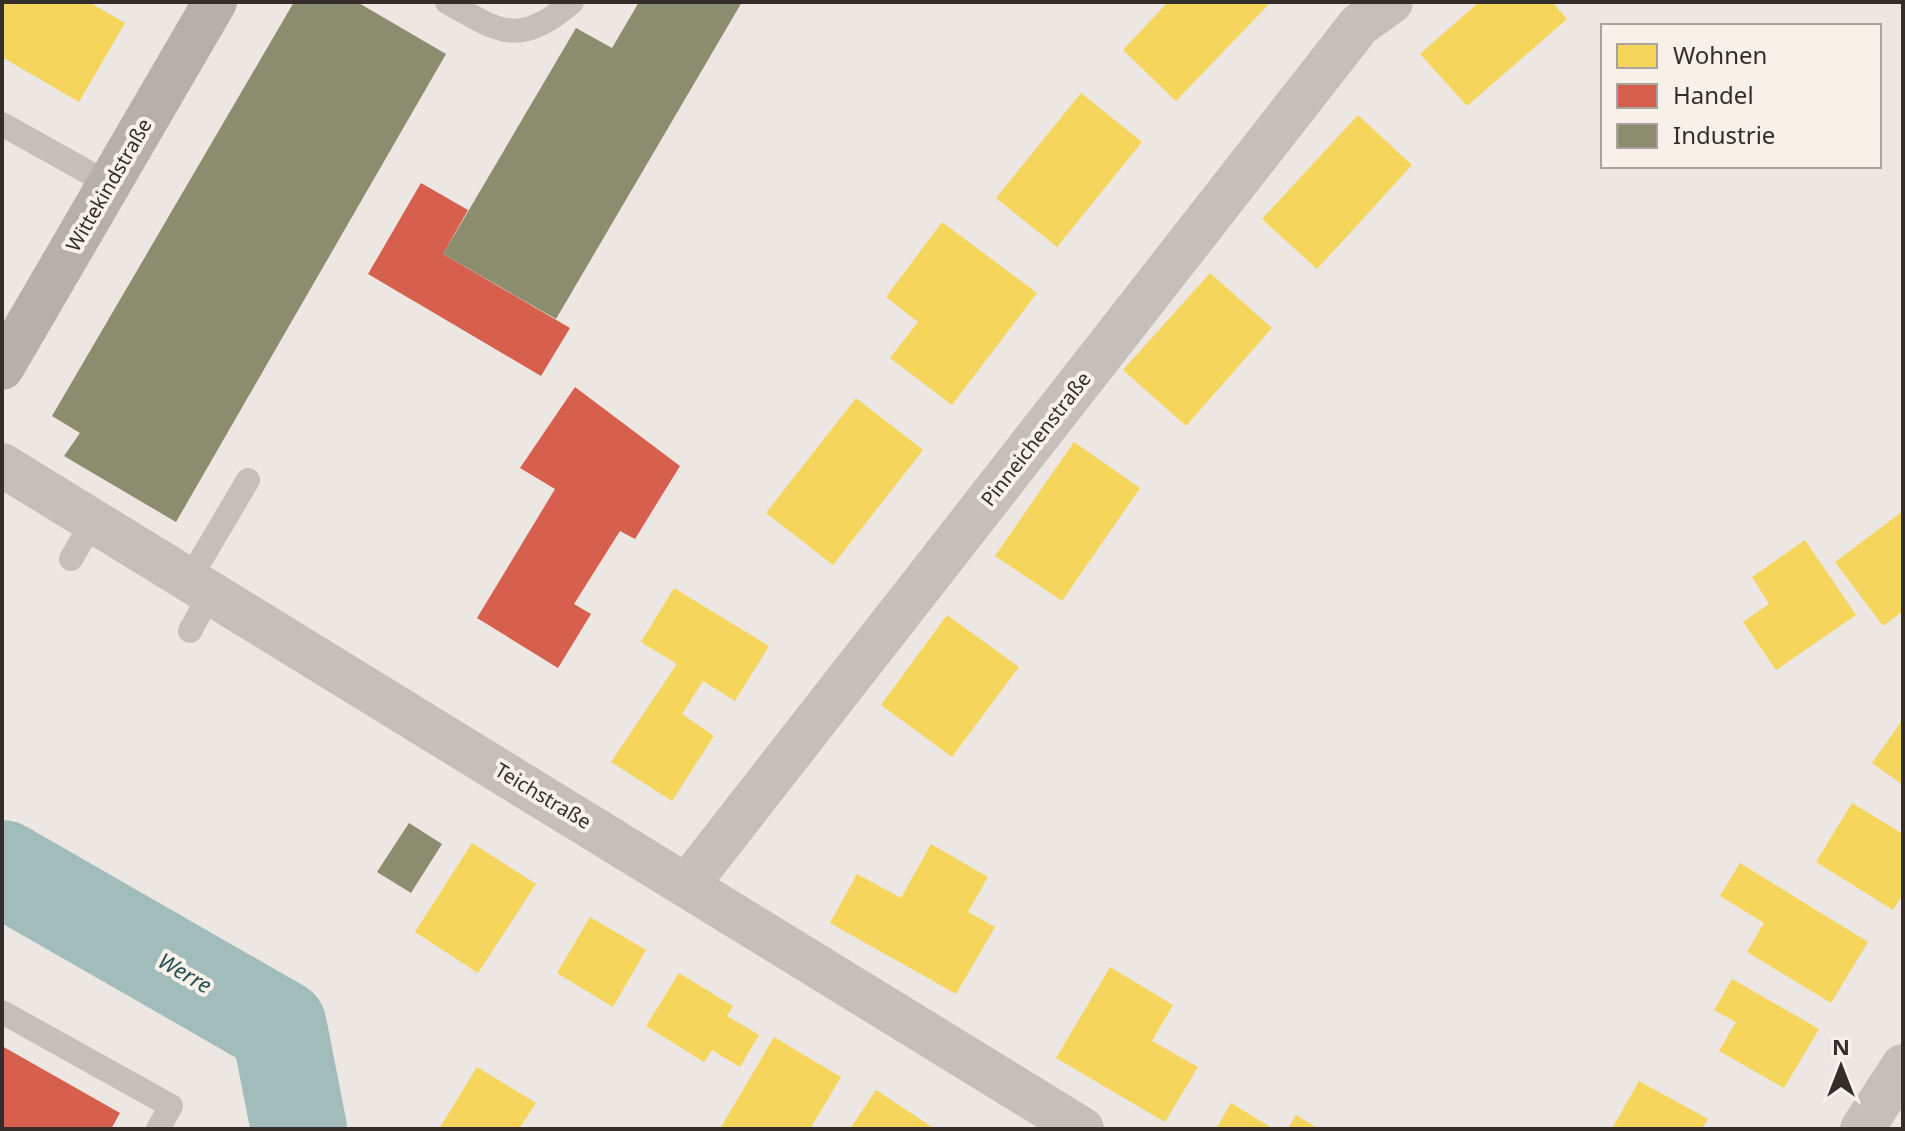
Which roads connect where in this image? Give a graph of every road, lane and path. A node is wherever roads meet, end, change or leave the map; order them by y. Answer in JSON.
{"nodes":[{"id":1,"x":215,"y":2,"type":"edge"},
{"id":2,"x":447,"y":2,"type":"edge"},
{"id":3,"x":572,"y":2,"type":"edge"},
{"id":4,"x":1391,"y":2,"type":"edge"},
{"id":5,"x":2,"y":124,"type":"edge"},
{"id":6,"x":109,"y":184,"type":"junction"},
{"id":7,"x":2,"y":368,"type":"edge"},
{"id":8,"x":2,"y":465,"type":"edge"},
{"id":9,"x":248,"y":480,"type":"dead end"},
{"id":10,"x":93,"y":521,"type":"junction"},
{"id":11,"x":71,"y":559,"type":"dead end"},
{"id":12,"x":200,"y":586,"type":"junction"},
{"id":13,"x":190,"y":631,"type":"dead end"},
{"id":14,"x":688,"y":884,"type":"junction"},
{"id":15,"x":2,"y":1012,"type":"edge"},
{"id":16,"x":1903,"y":1066,"type":"edge"},
{"id":17,"x":158,"y":1129,"type":"edge"},
{"id":18,"x":1082,"y":1129,"type":"edge"},
{"id":19,"x":1862,"y":1129,"type":"edge"}],
"edges":[{"from":1,"to":6,"type":"street","name":"Wittekindstraße"},
{"from":2,"to":3,"type":"lane"},
{"from":4,"to":14,"type":"street","name":"Pinneichenstraße"},
{"from":5,"to":6,"type":"lane"},
{"from":6,"to":7,"type":"street","name":"Wittekindstraße"},
{"from":8,"to":10,"type":"street","name":"Teichstraße"},
{"from":9,"to":12,"type":"lane"},
{"from":10,"to":11,"type":"lane"},
{"from":10,"to":12,"type":"street","name":"Teichstraße"},
{"from":12,"to":13,"type":"lane"},
{"from":12,"to":14,"type":"street","name":"Teichstraße"},
{"from":14,"to":18,"type":"street","name":"Teichstraße"},
{"from":15,"to":17,"type":"lane"},
{"from":16,"to":19,"type":"street"}]}
